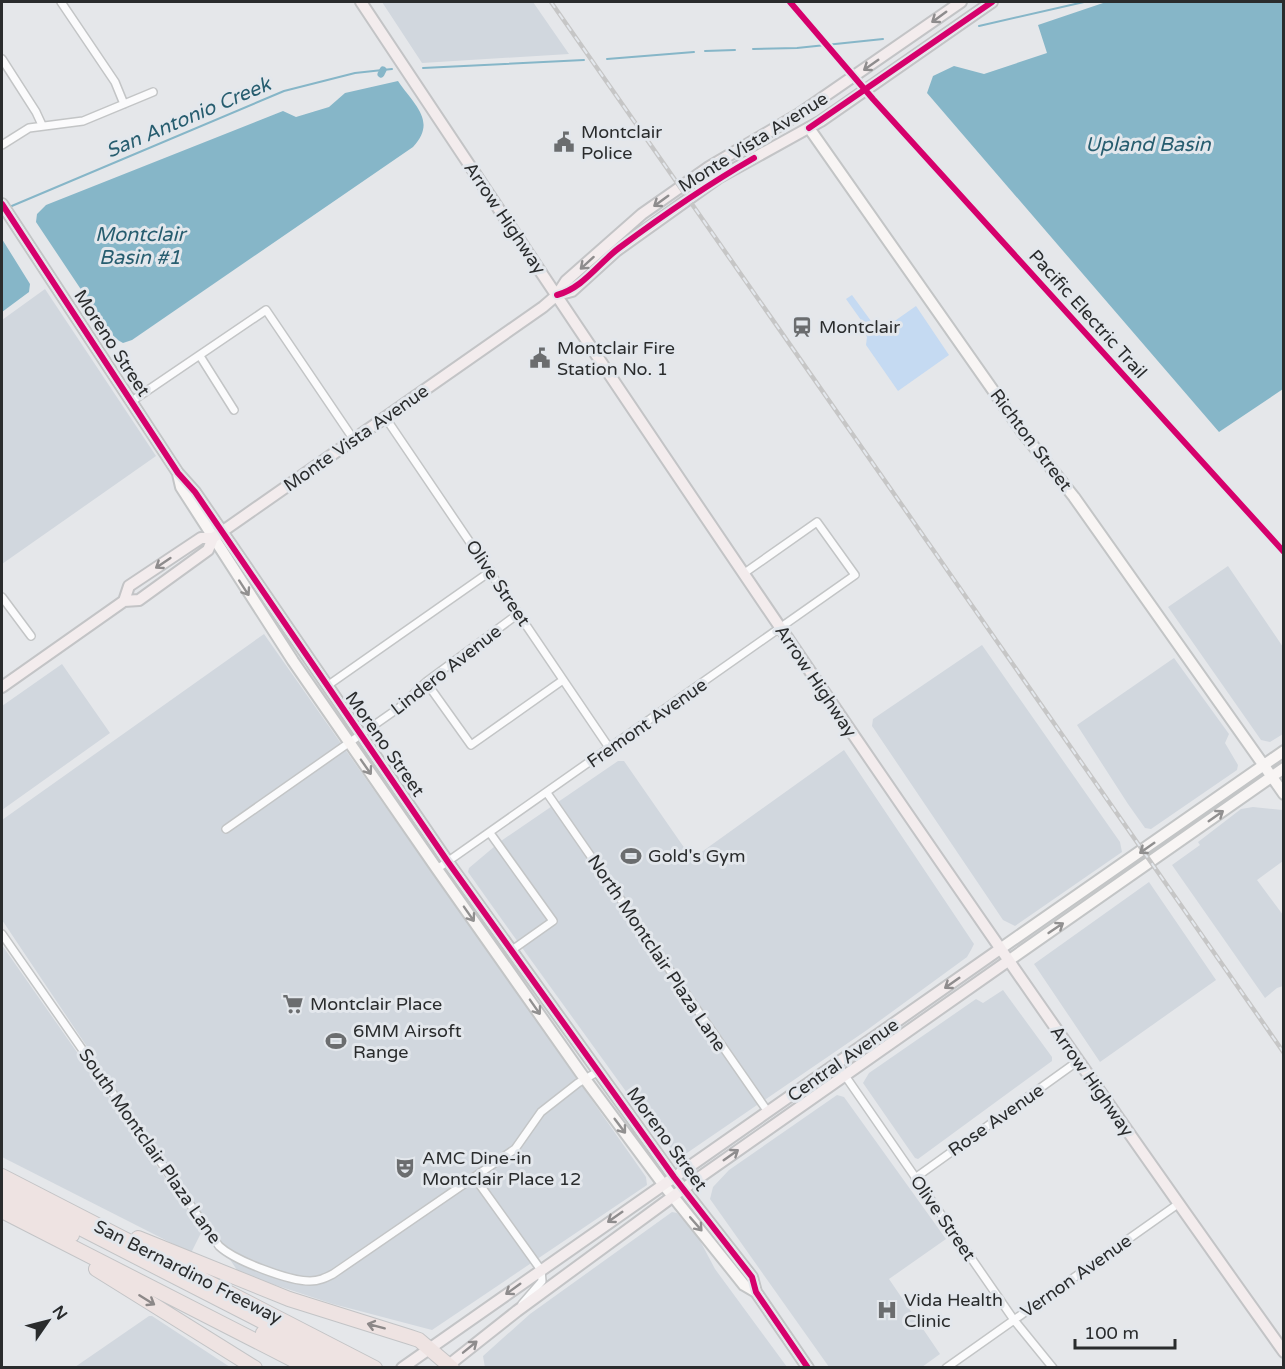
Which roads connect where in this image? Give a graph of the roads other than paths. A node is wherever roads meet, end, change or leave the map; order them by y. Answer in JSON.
{"nodes":[{"id":1,"x":61,"y":2,"type":"edge"},
{"id":2,"x":362,"y":2,"type":"edge"},
{"id":3,"x":961,"y":2,"type":"edge"},
{"id":4,"x":992,"y":2,"type":"edge"},
{"id":5,"x":2,"y":59,"type":"edge"},
{"id":6,"x":153,"y":92,"type":"dead end"},
{"id":7,"x":124,"y":104,"type":"junction"},
{"id":8,"x":800,"y":114,"type":"junction"},
{"id":9,"x":42,"y":125,"type":"junction"},
{"id":10,"x":809,"y":128,"type":"junction"},
{"id":11,"x":2,"y":145,"type":"edge"},
{"id":12,"x":4,"y":207,"type":"edge"},
{"id":13,"x":557,"y":295,"type":"junction"},
{"id":14,"x":200,"y":356,"type":"junction"},
{"id":15,"x":132,"y":401,"type":"junction"},
{"id":16,"x":234,"y":410,"type":"dead end"},
{"id":17,"x":386,"y":417,"type":"junction"},
{"id":18,"x":354,"y":440,"type":"junction"},
{"id":19,"x":218,"y":535,"type":"junction"},
{"id":20,"x":491,"y":571,"type":"junction"},
{"id":21,"x":744,"y":574,"type":"junction"},
{"id":22,"x":2,"y":597,"type":"edge"},
{"id":23,"x":124,"y":601,"type":"junction"},
{"id":24,"x":518,"y":614,"type":"junction"},
{"id":25,"x":780,"y":628,"type":"junction"},
{"id":26,"x":31,"y":636,"type":"dead end"},
{"id":27,"x":563,"y":680,"type":"junction"},
{"id":28,"x":426,"y":682,"type":"junction"},
{"id":29,"x":2,"y":687,"type":"edge"},
{"id":30,"x":327,"y":687,"type":"junction"},
{"id":31,"x":360,"y":735,"type":"junction"},
{"id":32,"x":349,"y":743,"type":"junction"},
{"id":33,"x":610,"y":749,"type":"junction"},
{"id":34,"x":1284,"y":751,"type":"edge"},
{"id":35,"x":1263,"y":765,"type":"junction"},
{"id":36,"x":1284,"y":768,"type":"edge"},
{"id":37,"x":1271,"y":777,"type":"junction"},
{"id":38,"x":547,"y":793,"type":"junction"},
{"id":39,"x":1284,"y":794,"type":"edge"},
{"id":40,"x":226,"y":829,"type":"dead end"},
{"id":41,"x":490,"y":833,"type":"junction"},
{"id":42,"x":448,"y":862,"type":"junction"},
{"id":43,"x":438,"y":869,"type":"junction"},
{"id":44,"x":2,"y":934,"type":"edge"},
{"id":45,"x":1000,"y":949,"type":"junction"},
{"id":46,"x":512,"y":950,"type":"junction"},
{"id":47,"x":1008,"y":961,"type":"junction"},
{"id":48,"x":1078,"y":1061,"type":"junction"},
{"id":49,"x":837,"y":1064,"type":"junction"},
{"id":50,"x":599,"y":1071,"type":"junction"},
{"id":51,"x":845,"y":1076,"type":"junction"},
{"id":52,"x":585,"y":1079,"type":"junction"},
{"id":53,"x":768,"y":1112,"type":"junction"},
{"id":54,"x":2,"y":1176,"type":"edge"},
{"id":55,"x":674,"y":1177,"type":"junction"},
{"id":56,"x":475,"y":1178,"type":"junction"},
{"id":57,"x":915,"y":1178,"type":"junction"},
{"id":58,"x":663,"y":1184,"type":"junction"},
{"id":59,"x":2,"y":1188,"type":"edge"},
{"id":60,"x":683,"y":1189,"type":"junction"},
{"id":61,"x":674,"y":1196,"type":"junction"},
{"id":62,"x":2,"y":1199,"type":"edge"},
{"id":63,"x":1178,"y":1204,"type":"junction"},
{"id":64,"x":2,"y":1211,"type":"edge"},
{"id":65,"x":69,"y":1211,"type":"junction"},
{"id":66,"x":26,"y":1224,"type":"junction"},
{"id":67,"x":541,"y":1269,"type":"junction"},
{"id":68,"x":756,"y":1292,"type":"junction"},
{"id":69,"x":517,"y":1311,"type":"junction"},
{"id":70,"x":1014,"y":1320,"type":"junction"},
{"id":71,"x":429,"y":1349,"type":"junction"},
{"id":72,"x":1284,"y":1353,"type":"edge"},
{"id":73,"x":448,"y":1367,"type":"edge"},
{"id":74,"x":255,"y":1368,"type":"edge"},
{"id":75,"x":309,"y":1368,"type":"edge"},
{"id":76,"x":331,"y":1368,"type":"edge"},
{"id":77,"x":353,"y":1368,"type":"edge"},
{"id":78,"x":375,"y":1368,"type":"edge"},
{"id":79,"x":402,"y":1368,"type":"edge"},
{"id":80,"x":808,"y":1368,"type":"edge"},
{"id":81,"x":946,"y":1368,"type":"edge"},
{"id":82,"x":1053,"y":1368,"type":"edge"}],
"edges":[{"from":1,"to":7,"type":"street"},
{"from":2,"to":13,"type":"main road","name":"Arrow Highway"},
{"from":3,"to":8,"type":"main road","name":"Monte Vista Avenue","one_way":true},
{"from":4,"to":10,"type":"main road","name":"Monte Vista Avenue"},
{"from":5,"to":9,"type":"street"},
{"from":6,"to":7,"type":"street"},
{"from":7,"to":9,"type":"street"},
{"from":8,"to":10,"type":"street","name":"Richton Street"},
{"from":8,"to":13,"type":"main road","name":"Monte Vista Avenue","one_way":true},
{"from":9,"to":11,"type":"street"},
{"from":10,"to":13,"type":"main road","name":"Monte Vista Avenue"},
{"from":10,"to":35,"type":"street","name":"Richton Street"},
{"from":12,"to":15,"type":"street","name":"Moreno Street"},
{"from":13,"to":17,"type":"main road","name":"Monte Vista Avenue"},
{"from":13,"to":21,"type":"main road","name":"Arrow Highway"},
{"from":14,"to":15,"type":"street"},
{"from":14,"to":16,"type":"street"},
{"from":14,"to":18,"type":"street"},
{"from":15,"to":19,"type":"street","name":"Moreno Street"},
{"from":17,"to":18,"type":"main road","name":"Monte Vista Avenue"},
{"from":17,"to":20,"type":"street","name":"Olive Street"},
{"from":18,"to":19,"type":"main road","name":"Monte Vista Avenue"},
{"from":19,"to":23,"type":"main road","name":"Monte Vista Avenue"},
{"from":19,"to":23,"type":"main road","name":"Monte Vista Avenue","one_way":true},
{"from":19,"to":30,"type":"street","name":"Moreno Street"},
{"from":19,"to":32,"type":"street","name":"Moreno Street","one_way":true},
{"from":20,"to":24,"type":"street","name":"Olive Street"},
{"from":20,"to":30,"type":"street"},
{"from":21,"to":25,"type":"main road","name":"Arrow Highway"},
{"from":21,"to":25,"type":"street","name":"Fremont Avenue"},
{"from":22,"to":26,"type":"street"},
{"from":23,"to":29,"type":"main road","name":"Monte Vista Avenue"},
{"from":24,"to":27,"type":"street","name":"Olive Street"},
{"from":24,"to":28,"type":"street","name":"Lindero Avenue"},
{"from":25,"to":33,"type":"street","name":"Fremont Avenue"},
{"from":25,"to":45,"type":"main road","name":"Arrow Highway"},
{"from":27,"to":28,"type":"street"},
{"from":27,"to":33,"type":"street","name":"Olive Street"},
{"from":28,"to":31,"type":"street","name":"Lindero Avenue"},
{"from":30,"to":31,"type":"street","name":"Moreno Street"},
{"from":31,"to":32,"type":"street","name":"Lindero Avenue"},
{"from":31,"to":42,"type":"street","name":"Moreno Street"},
{"from":32,"to":40,"type":"street","name":"Lindero Avenue"},
{"from":32,"to":43,"type":"street","name":"Moreno Street","one_way":true},
{"from":33,"to":38,"type":"street","name":"Fremont Avenue"},
{"from":34,"to":35,"type":"street","name":"Central Avenue"},
{"from":35,"to":37,"type":"street","name":"Richton Street"},
{"from":35,"to":45,"type":"street","name":"Central Avenue","one_way":true},
{"from":36,"to":37,"type":"street","name":"Central Avenue"},
{"from":37,"to":39,"type":"street","name":"Richton Street"},
{"from":47,"to":37,"type":"street","name":"Central Avenue","one_way":true},
{"from":38,"to":41,"type":"street","name":"Fremont Avenue"},
{"from":38,"to":53,"type":"street","name":"North Montclair Plaza Lane"},
{"from":41,"to":42,"type":"street","name":"Fremont Avenue"},
{"from":41,"to":46,"type":"street"},
{"from":42,"to":43,"type":"street","name":"Fremont Avenue"},
{"from":42,"to":46,"type":"street","name":"Moreno Street"},
{"from":43,"to":52,"type":"street","name":"Moreno Street","one_way":true},
{"from":44,"to":56,"type":"street","name":"South Montclair Plaza Lane"},
{"from":45,"to":47,"type":"main road","name":"Arrow Highway"},
{"from":45,"to":49,"type":"main road","name":"Central Avenue","one_way":true},
{"from":46,"to":50,"type":"street","name":"Moreno Street"},
{"from":47,"to":48,"type":"main road","name":"Arrow Highway"},
{"from":47,"to":51,"type":"main road","name":"Central Avenue"},
{"from":48,"to":57,"type":"street","name":"Rose Avenue"},
{"from":48,"to":63,"type":"main road","name":"Arrow Highway"},
{"from":49,"to":51,"type":"street","name":"Olive Street"},
{"from":49,"to":53,"type":"main road","name":"Central Avenue"},
{"from":50,"to":52,"type":"street","name":"South Montclair Plaza Lane"},
{"from":50,"to":55,"type":"street","name":"Moreno Street"},
{"from":51,"to":57,"type":"street","name":"Olive Street"},
{"from":60,"to":51,"type":"main road","name":"Central Avenue","one_way":true},
{"from":52,"to":56,"type":"street","name":"South Montclair Plaza Lane"},
{"from":52,"to":58,"type":"street","name":"Moreno Street","one_way":true},
{"from":53,"to":55,"type":"main road","name":"Central Avenue"},
{"from":54,"to":65,"type":"highway","name":"San Bernardino Freeway"},
{"from":55,"to":58,"type":"main road","name":"Central Avenue"},
{"from":55,"to":60,"type":"street","name":"Moreno Street"},
{"from":56,"to":67,"type":"street"},
{"from":57,"to":70,"type":"street","name":"Olive Street"},
{"from":58,"to":61,"type":"street","name":"Moreno Street"},
{"from":58,"to":67,"type":"main road","name":"Central Avenue","one_way":true},
{"from":59,"to":77,"type":"highway"},
{"from":60,"to":61,"type":"main road","name":"Central Avenue"},
{"from":60,"to":68,"type":"street","name":"Moreno Street"},
{"from":61,"to":68,"type":"street","name":"Moreno Street","one_way":true},
{"from":61,"to":69,"type":"main road","name":"Central Avenue"},
{"from":62,"to":76,"type":"highway"},
{"from":63,"to":70,"type":"street","name":"Vernon Avenue"},
{"from":63,"to":72,"type":"main road","name":"Arrow Highway"},
{"from":64,"to":66,"type":"highway","name":"San Bernardino Freeway"},
{"from":71,"to":65,"type":"highway","one_way":true},
{"from":65,"to":78,"type":"highway","name":"San Bernardino Freeway"},
{"from":66,"to":74,"type":"highway","one_way":true},
{"from":66,"to":75,"type":"highway","name":"San Bernardino Freeway"},
{"from":67,"to":69,"type":"street"},
{"from":67,"to":71,"type":"main road","name":"Central Avenue","one_way":true},
{"from":68,"to":80,"type":"street","name":"Moreno Street"},
{"from":73,"to":69,"type":"main road","name":"Central Avenue","one_way":true},
{"from":70,"to":81,"type":"street","name":"Vernon Avenue"},
{"from":70,"to":82,"type":"street","name":"Olive Street"},
{"from":71,"to":73,"type":"highway"},
{"from":71,"to":79,"type":"main road","name":"Central Avenue"}]}
